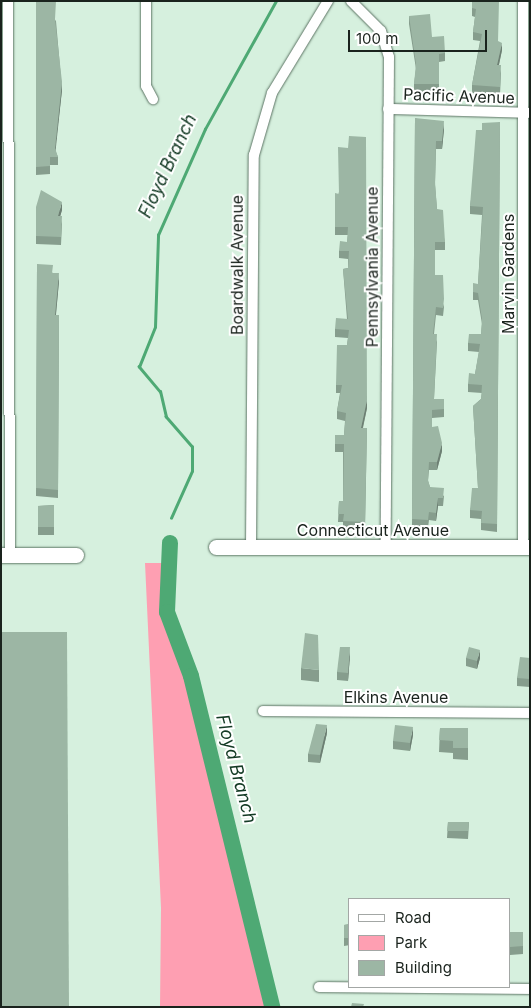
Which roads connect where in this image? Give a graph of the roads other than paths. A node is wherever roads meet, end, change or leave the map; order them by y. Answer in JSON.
{"nodes":[{"id":1,"x":8,"y":1,"type":"edge"},
{"id":2,"x":146,"y":1,"type":"edge"},
{"id":3,"x":328,"y":1,"type":"edge"},
{"id":4,"x":351,"y":1,"type":"edge"},
{"id":5,"x":524,"y":1,"type":"edge"},
{"id":6,"x":153,"y":99,"type":"dead end"},
{"id":7,"x":388,"y":109,"type":"junction"},
{"id":8,"x":527,"y":113,"type":"edge"},
{"id":9,"x":5,"y":120,"type":"edge"},
{"id":10,"x":4,"y":255,"type":"edge"},
{"id":11,"x":216,"y":547,"type":"dead end"},
{"id":12,"x":251,"y":547,"type":"junction"},
{"id":13,"x":526,"y":547,"type":"edge"},
{"id":14,"x":386,"y":548,"type":"junction"},
{"id":15,"x":6,"y":555,"type":"edge"},
{"id":16,"x":76,"y":555,"type":"dead end"},
{"id":17,"x":263,"y":711,"type":"dead end"},
{"id":18,"x":530,"y":713,"type":"edge"},
{"id":19,"x":319,"y":988,"type":"dead end"},
{"id":20,"x":530,"y":989,"type":"edge"}],
"edges":[{"from":1,"to":9,"type":"street"},
{"from":2,"to":6,"type":"street"},
{"from":3,"to":12,"type":"street","name":"Boardwalk Avenue"},
{"from":4,"to":7,"type":"street","name":"Pennsylvania Avenue"},
{"from":5,"to":8,"type":"street","name":"Marvin Gardens"},
{"from":7,"to":8,"type":"street","name":"Pacific Avenue"},
{"from":7,"to":14,"type":"street","name":"Pennsylvania Avenue"},
{"from":8,"to":13,"type":"street","name":"Marvin Gardens"},
{"from":9,"to":10,"type":"street"},
{"from":10,"to":15,"type":"street"},
{"from":11,"to":12,"type":"street","name":"Connecticut Avenue"},
{"from":12,"to":14,"type":"street","name":"Connecticut Avenue"},
{"from":13,"to":14,"type":"street","name":"Connecticut Avenue"},
{"from":15,"to":16,"type":"street"},
{"from":17,"to":18,"type":"street","name":"Elkins Avenue"},
{"from":19,"to":20,"type":"street"}]}
